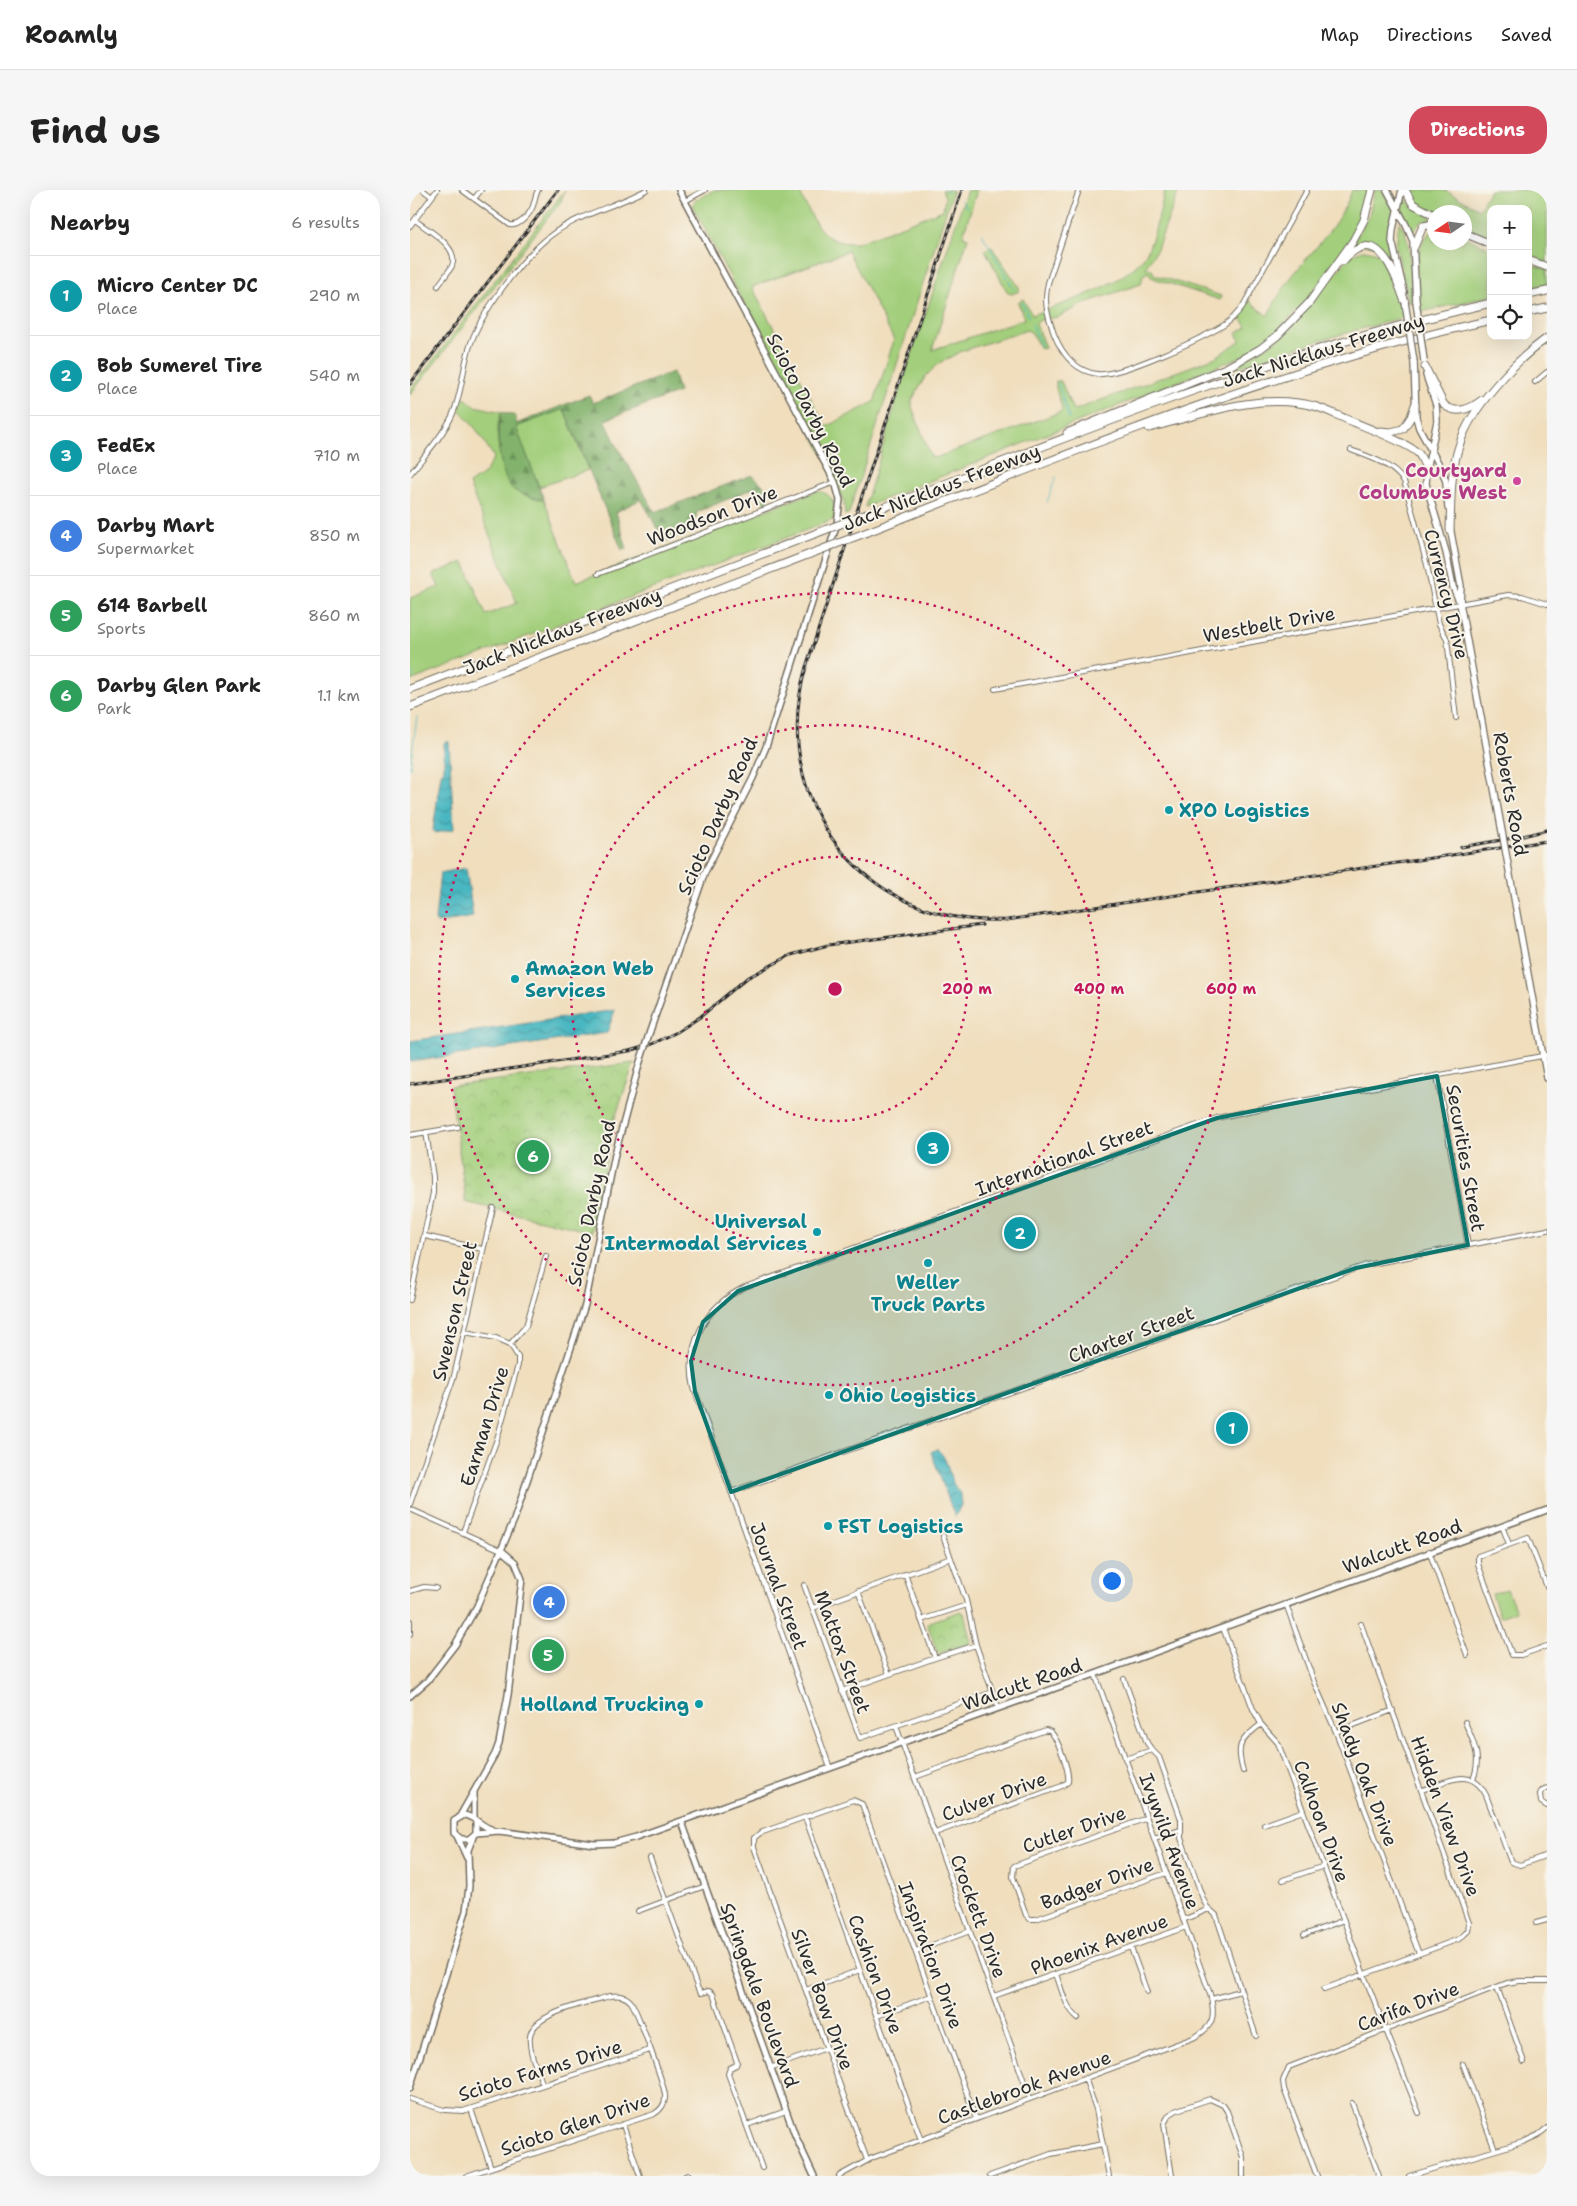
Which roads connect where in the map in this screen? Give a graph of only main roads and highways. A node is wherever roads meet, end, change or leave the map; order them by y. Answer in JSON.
{"nodes":[{"id":1,"x":679,"y":190,"type":"edge"},
{"id":2,"x":1372,"y":190,"type":"edge"},
{"id":3,"x":1387,"y":190,"type":"edge"},
{"id":4,"x":1404,"y":190,"type":"edge"},
{"id":5,"x":1398,"y":210,"type":"junction"},
{"id":6,"x":1427,"y":211,"type":"edge"},
{"id":7,"x":1427,"y":225,"type":"edge"},
{"id":8,"x":1472,"y":236,"type":"edge"},
{"id":9,"x":1487,"y":242,"type":"edge"},
{"id":10,"x":1414,"y":248,"type":"junction"},
{"id":11,"x":1532,"y":261,"type":"edge"},
{"id":12,"x":1547,"y":267,"type":"edge"},
{"id":13,"x":1333,"y":270,"type":"junction"},
{"id":14,"x":1547,"y":291,"type":"edge"},
{"id":15,"x":1532,"y":294,"type":"edge"},
{"id":16,"x":1405,"y":302,"type":"junction"},
{"id":17,"x":1487,"y":304,"type":"edge"},
{"id":18,"x":1547,"y":308,"type":"edge"},
{"id":19,"x":1532,"y":311,"type":"edge"},
{"id":20,"x":1487,"y":321,"type":"edge"},
{"id":21,"x":1547,"y":338,"type":"edge"},
{"id":22,"x":1424,"y":364,"type":"junction"},
{"id":23,"x":1486,"y":398,"type":"junction"},
{"id":24,"x":1415,"y":406,"type":"junction"},
{"id":25,"x":1375,"y":430,"type":"junction"},
{"id":26,"x":1110,"y":439,"type":"junction"},
{"id":27,"x":1038,"y":448,"type":"junction"},
{"id":28,"x":1432,"y":450,"type":"junction"},
{"id":29,"x":1427,"y":469,"type":"junction"},
{"id":30,"x":1450,"y":530,"type":"junction"},
{"id":31,"x":1460,"y":604,"type":"junction"},
{"id":32,"x":410,"y":689,"type":"edge"},
{"id":33,"x":410,"y":707,"type":"edge"},
{"id":34,"x":1545,"y":1056,"type":"edge"},
{"id":35,"x":1547,"y":1078,"type":"edge"},
{"id":36,"x":1547,"y":1510,"type":"edge"},
{"id":37,"x":501,"y":1550,"type":"junction"},
{"id":38,"x":410,"y":1696,"type":"edge"},
{"id":39,"x":474,"y":1789,"type":"junction"},
{"id":40,"x":460,"y":1816,"type":"junction"},
{"id":41,"x":475,"y":1820,"type":"junction"},
{"id":42,"x":682,"y":1822,"type":"junction"},
{"id":43,"x":499,"y":1831,"type":"junction"},
{"id":44,"x":474,"y":1835,"type":"junction"},
{"id":45,"x":457,"y":1836,"type":"junction"},
{"id":46,"x":468,"y":1861,"type":"junction"},
{"id":47,"x":410,"y":2088,"type":"edge"},
{"id":48,"x":814,"y":2176,"type":"edge"}],
"edges":[{"from":1,"to":37,"type":"main road","name":"Scioto Darby Road","bridge":true},
{"from":2,"to":13,"type":"highway"},
{"from":3,"to":5,"type":"main road","name":"Roberts Road"},
{"from":4,"to":5,"type":"main road","name":"Roberts Road"},
{"from":4,"to":6,"type":"highway"},
{"from":5,"to":10,"type":"main road","name":"Roberts Road"},
{"from":5,"to":16,"type":"main road","name":"Roberts Road"},
{"from":7,"to":10,"type":"highway"},
{"from":8,"to":9,"type":"highway"},
{"from":10,"to":22,"type":"main road","name":"Roberts Road","bridge":true},
{"from":11,"to":12,"type":"highway"},
{"from":13,"to":16,"type":"highway"},
{"from":13,"to":27,"type":"highway"},
{"from":14,"to":15,"type":"highway"},
{"from":16,"to":24,"type":"main road","name":"Roberts Road","bridge":true},
{"from":17,"to":27,"type":"highway","name":"Jack Nicklaus Freeway"},
{"from":18,"to":19,"type":"highway"},
{"from":20,"to":26,"type":"highway","name":"Jack Nicklaus Freeway"},
{"from":21,"to":23,"type":"highway"},
{"from":22,"to":23,"type":"highway"},
{"from":22,"to":28,"type":"main road","name":"Roberts Road"},
{"from":23,"to":30,"type":"highway"},
{"from":24,"to":25,"type":"highway"},
{"from":24,"to":28,"type":"main road","name":"Roberts Road"},
{"from":25,"to":26,"type":"highway"},
{"from":25,"to":29,"type":"highway"},
{"from":26,"to":33,"type":"highway","name":"Jack Nicklaus Freeway","bridge":true},
{"from":27,"to":32,"type":"highway","name":"Jack Nicklaus Freeway","bridge":true},
{"from":28,"to":29,"type":"main road","name":"Roberts Road"},
{"from":28,"to":30,"type":"main road","name":"Roberts Road"},
{"from":29,"to":31,"type":"main road","name":"Roberts Road"},
{"from":30,"to":31,"type":"main road","name":"Roberts Road"},
{"from":31,"to":34,"type":"main road","name":"Roberts Road","bridge":true},
{"from":34,"to":35,"type":"main road","name":"Roberts Road"},
{"from":36,"to":42,"type":"main road","name":"Walcutt Road"},
{"from":37,"to":38,"type":"main road","name":"Scioto Darby Road"},
{"from":37,"to":39,"type":"main road"},
{"from":39,"to":40,"type":"main road"},
{"from":39,"to":41,"type":"main road"},
{"from":40,"to":41,"type":"main road"},
{"from":40,"to":45,"type":"main road"},
{"from":41,"to":43,"type":"main road","name":"Walcutt Road"},
{"from":41,"to":44,"type":"main road"},
{"from":42,"to":43,"type":"main road","name":"Walcutt Road"},
{"from":42,"to":48,"type":"main road","name":"Springdale Boulevard"},
{"from":43,"to":44,"type":"main road","name":"Walcutt Road"},
{"from":44,"to":45,"type":"main road"},
{"from":44,"to":46,"type":"main road"},
{"from":45,"to":46,"type":"main road"},
{"from":46,"to":47,"type":"main road"}]}
